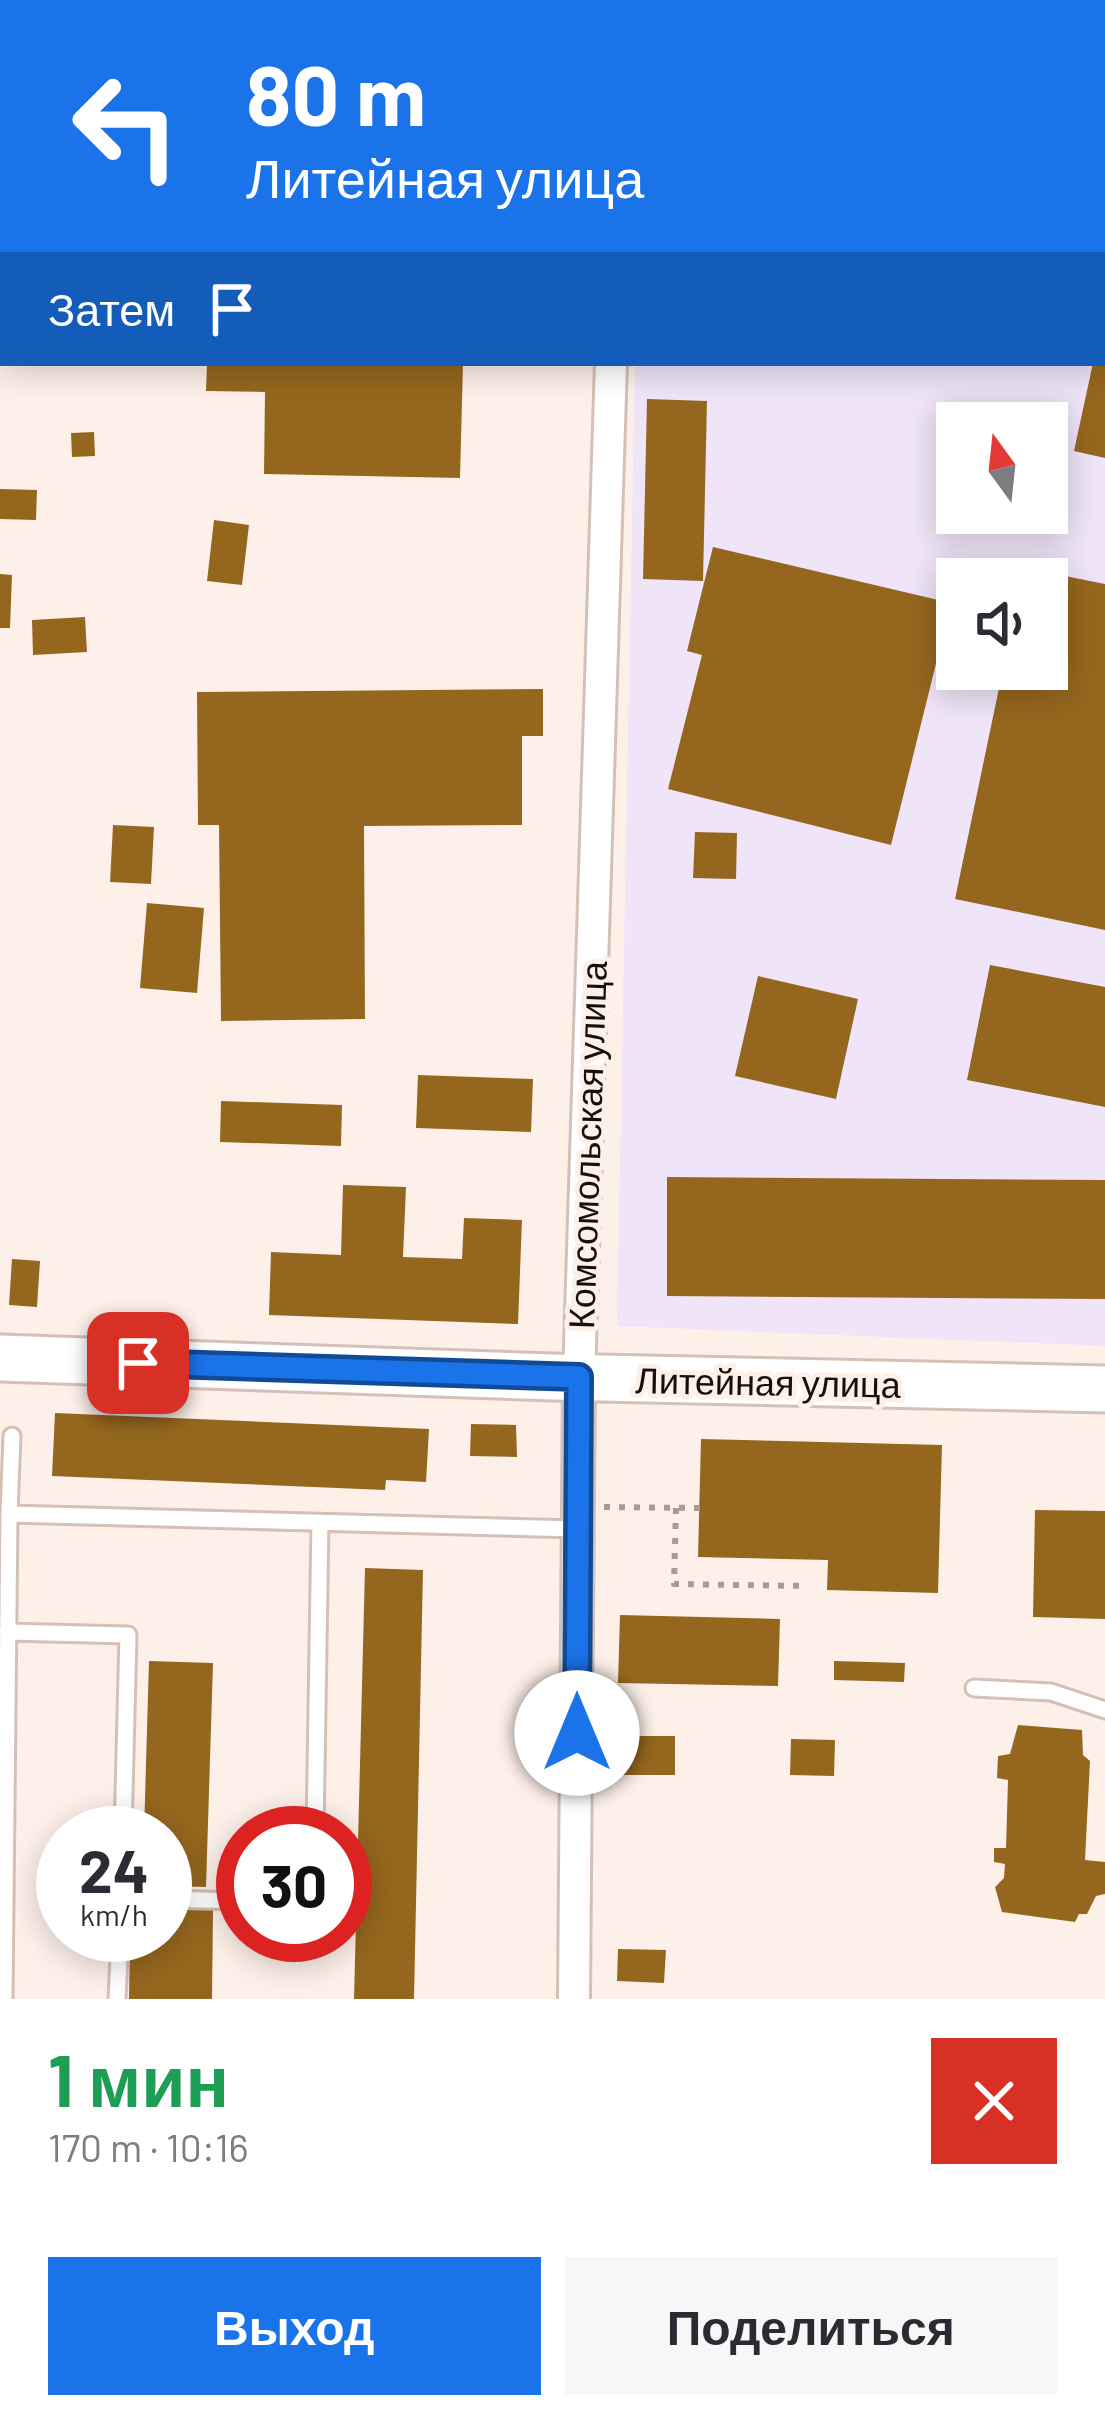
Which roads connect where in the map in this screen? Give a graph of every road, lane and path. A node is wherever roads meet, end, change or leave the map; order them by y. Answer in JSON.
{"nodes":[{"id":1,"x":611,"y":366,"type":"edge"},
{"id":2,"x":0,"y":1358,"type":"edge"},
{"id":3,"x":579,"y":1377,"type":"junction"},
{"id":4,"x":1105,"y":1389,"type":"edge"},
{"id":5,"x":12,"y":1436,"type":"dead end"},
{"id":6,"x":600,"y":1507,"type":"dead end"},
{"id":7,"x":676,"y":1508,"type":"junction"},
{"id":8,"x":700,"y":1508,"type":"dead end"},
{"id":9,"x":8,"y":1514,"type":"junction"},
{"id":10,"x":320,"y":1522,"type":"junction"},
{"id":11,"x":578,"y":1529,"type":"junction"},
{"id":12,"x":808,"y":1586,"type":"dead end"},
{"id":13,"x":7,"y":1632,"type":"junction"},
{"id":14,"x":974,"y":1688,"type":"dead end"},
{"id":15,"x":1105,"y":1710,"type":"edge"},
{"id":16,"x":124,"y":1806,"type":"edge"},
{"id":17,"x":315,"y":1806,"type":"edge"},
{"id":18,"x":118,"y":1962,"type":"edge"},
{"id":19,"x":4,"y":1999,"type":"edge"},
{"id":20,"x":117,"y":1999,"type":"edge"},
{"id":21,"x":574,"y":1999,"type":"edge"}],
"edges":[{"from":1,"to":3,"type":"street","name":"Комсомольская улица"},
{"from":2,"to":3,"type":"street","name":"Литейная улица"},
{"from":3,"to":4,"type":"street","name":"Литейная улица"},
{"from":3,"to":11,"type":"street","name":"Комсомольская улица"},
{"from":5,"to":9,"type":"lane"},
{"from":6,"to":7,"type":"path"},
{"from":7,"to":8,"type":"path"},
{"from":7,"to":12,"type":"path"},
{"from":9,"to":10,"type":"lane"},
{"from":9,"to":13,"type":"lane"},
{"from":10,"to":11,"type":"lane"},
{"from":10,"to":17,"type":"lane"},
{"from":11,"to":21,"type":"street","name":"Комсомольская улица"},
{"from":13,"to":16,"type":"lane"},
{"from":13,"to":19,"type":"lane"},
{"from":14,"to":15,"type":"lane"},
{"from":18,"to":20,"type":"lane"}]}
